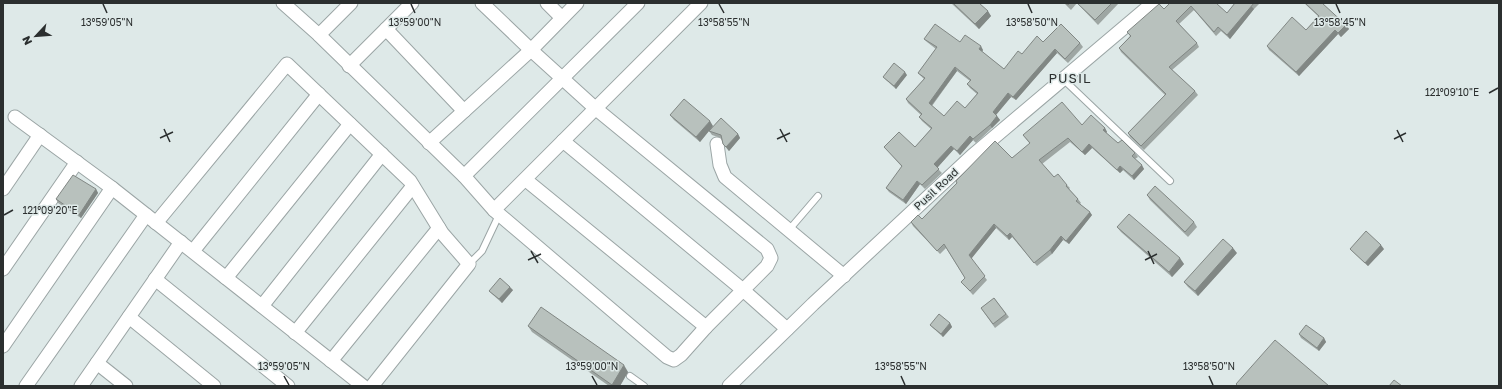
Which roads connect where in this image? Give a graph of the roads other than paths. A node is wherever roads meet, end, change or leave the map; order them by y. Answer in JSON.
{"nodes":[{"id":1,"x":351,"y":3,"type":"edge"},
{"id":2,"x":412,"y":3,"type":"edge"},
{"id":3,"x":482,"y":3,"type":"edge"},
{"id":4,"x":547,"y":3,"type":"edge"},
{"id":5,"x":577,"y":3,"type":"edge"},
{"id":6,"x":638,"y":3,"type":"edge"},
{"id":7,"x":701,"y":3,"type":"edge"},
{"id":8,"x":1153,"y":3,"type":"edge"},
{"id":9,"x":289,"y":5,"type":"edge"},
{"id":10,"x":562,"y":18,"type":"junction"},
{"id":11,"x":386,"y":29,"type":"junction"},
{"id":12,"x":319,"y":35,"type":"junction"},
{"id":13,"x":531,"y":50,"type":"junction"},
{"id":14,"x":349,"y":66,"type":"junction"},
{"id":15,"x":563,"y":78,"type":"junction"},
{"id":16,"x":1064,"y":79,"type":"junction"},
{"id":17,"x":319,"y":94,"type":"junction"},
{"id":18,"x":595,"y":108,"type":"junction"},
{"id":19,"x":464,"y":111,"type":"junction"},
{"id":20,"x":15,"y":117,"type":"dead end"},
{"id":21,"x":350,"y":124,"type":"junction"},
{"id":22,"x":40,"y":135,"type":"junction"},
{"id":23,"x":563,"y":141,"type":"junction"},
{"id":24,"x":429,"y":143,"type":"junction"},
{"id":25,"x":717,"y":144,"type":"dead end"},
{"id":26,"x":382,"y":154,"type":"junction"},
{"id":27,"x":77,"y":162,"type":"junction"},
{"id":28,"x":464,"y":176,"type":"junction"},
{"id":29,"x":526,"y":180,"type":"junction"},
{"id":30,"x":1170,"y":181,"type":"dead end"},
{"id":31,"x":413,"y":186,"type":"junction"},
{"id":32,"x":112,"y":188,"type":"junction"},
{"id":33,"x":3,"y":189,"type":"edge"},
{"id":34,"x":818,"y":196,"type":"dead end"},
{"id":35,"x":497,"y":213,"type":"junction"},
{"id":36,"x":151,"y":219,"type":"junction"},
{"id":37,"x":439,"y":228,"type":"junction"},
{"id":38,"x":788,"y":231,"type":"junction"},
{"id":39,"x":181,"y":242,"type":"junction"},
{"id":40,"x":193,"y":251,"type":"junction"},
{"id":41,"x":469,"y":264,"type":"junction"},
{"id":42,"x":3,"y":269,"type":"edge"},
{"id":43,"x":844,"y":276,"type":"junction"},
{"id":44,"x":226,"y":278,"type":"junction"},
{"id":45,"x":155,"y":279,"type":"junction"},
{"id":46,"x":743,"y":290,"type":"junction"},
{"id":47,"x":262,"y":306,"type":"junction"},
{"id":48,"x":129,"y":317,"type":"junction"},
{"id":49,"x":706,"y":327,"type":"junction"},
{"id":50,"x":787,"y":329,"type":"junction"},
{"id":51,"x":295,"y":333,"type":"junction"},
{"id":52,"x":3,"y":346,"type":"edge"},
{"id":53,"x":331,"y":361,"type":"junction"},
{"id":54,"x":97,"y":363,"type":"junction"},
{"id":55,"x":630,"y":376,"type":"dead end"},
{"id":56,"x":26,"y":386,"type":"edge"},
{"id":57,"x":81,"y":386,"type":"edge"},
{"id":58,"x":126,"y":386,"type":"edge"},
{"id":59,"x":214,"y":386,"type":"edge"},
{"id":60,"x":288,"y":386,"type":"edge"},
{"id":61,"x":363,"y":386,"type":"edge"},
{"id":62,"x":372,"y":386,"type":"edge"},
{"id":63,"x":644,"y":386,"type":"edge"},
{"id":64,"x":729,"y":386,"type":"edge"}],
"edges":[{"from":1,"to":12,"type":"street"},
{"from":2,"to":11,"type":"street"},
{"from":3,"to":13,"type":"street"},
{"from":4,"to":10,"type":"street"},
{"from":5,"to":10,"type":"street"},
{"from":6,"to":15,"type":"street"},
{"from":7,"to":18,"type":"street"},
{"from":8,"to":16,"type":"street","name":"Pusil Road"},
{"from":9,"to":12,"type":"street"},
{"from":10,"to":13,"type":"street"},
{"from":11,"to":14,"type":"street"},
{"from":11,"to":19,"type":"street"},
{"from":12,"to":14,"type":"street"},
{"from":13,"to":15,"type":"street"},
{"from":13,"to":19,"type":"street"},
{"from":14,"to":24,"type":"street"},
{"from":15,"to":18,"type":"street"},
{"from":15,"to":28,"type":"street"},
{"from":16,"to":30,"type":"lane"},
{"from":16,"to":43,"type":"street","name":"Pusil Road"},
{"from":17,"to":21,"type":"street"},
{"from":17,"to":36,"type":"street"},
{"from":17,"to":40,"type":"street"},
{"from":18,"to":23,"type":"street"},
{"from":18,"to":46,"type":"street"},
{"from":19,"to":24,"type":"street"},
{"from":20,"to":22,"type":"street"},
{"from":21,"to":26,"type":"street"},
{"from":21,"to":44,"type":"street"},
{"from":22,"to":27,"type":"street"},
{"from":22,"to":33,"type":"street"},
{"from":23,"to":29,"type":"street"},
{"from":23,"to":46,"type":"street"},
{"from":24,"to":28,"type":"street"},
{"from":25,"to":38,"type":"street"},
{"from":26,"to":31,"type":"street"},
{"from":26,"to":47,"type":"street"},
{"from":27,"to":32,"type":"street"},
{"from":27,"to":42,"type":"street"},
{"from":28,"to":35,"type":"street"},
{"from":29,"to":35,"type":"street"},
{"from":29,"to":49,"type":"street"},
{"from":31,"to":37,"type":"street"},
{"from":31,"to":51,"type":"street"},
{"from":32,"to":36,"type":"street"},
{"from":32,"to":52,"type":"street"},
{"from":34,"to":38,"type":"lane"},
{"from":35,"to":41,"type":"lane"},
{"from":35,"to":49,"type":"street"},
{"from":36,"to":39,"type":"street"},
{"from":36,"to":56,"type":"street"},
{"from":37,"to":41,"type":"street"},
{"from":37,"to":53,"type":"street"},
{"from":38,"to":43,"type":"street"},
{"from":39,"to":40,"type":"street"},
{"from":39,"to":45,"type":"street"},
{"from":40,"to":44,"type":"street"},
{"from":41,"to":62,"type":"street"},
{"from":43,"to":50,"type":"street","name":"Pusil Road"},
{"from":44,"to":47,"type":"street"},
{"from":45,"to":48,"type":"street"},
{"from":45,"to":60,"type":"street"},
{"from":46,"to":49,"type":"street"},
{"from":46,"to":50,"type":"street"},
{"from":47,"to":51,"type":"street"},
{"from":48,"to":54,"type":"street"},
{"from":48,"to":59,"type":"street"},
{"from":50,"to":64,"type":"street","name":"Pusil Road"},
{"from":51,"to":53,"type":"street"},
{"from":53,"to":61,"type":"street"},
{"from":54,"to":57,"type":"street"},
{"from":54,"to":58,"type":"street"},
{"from":55,"to":63,"type":"lane"}]}
